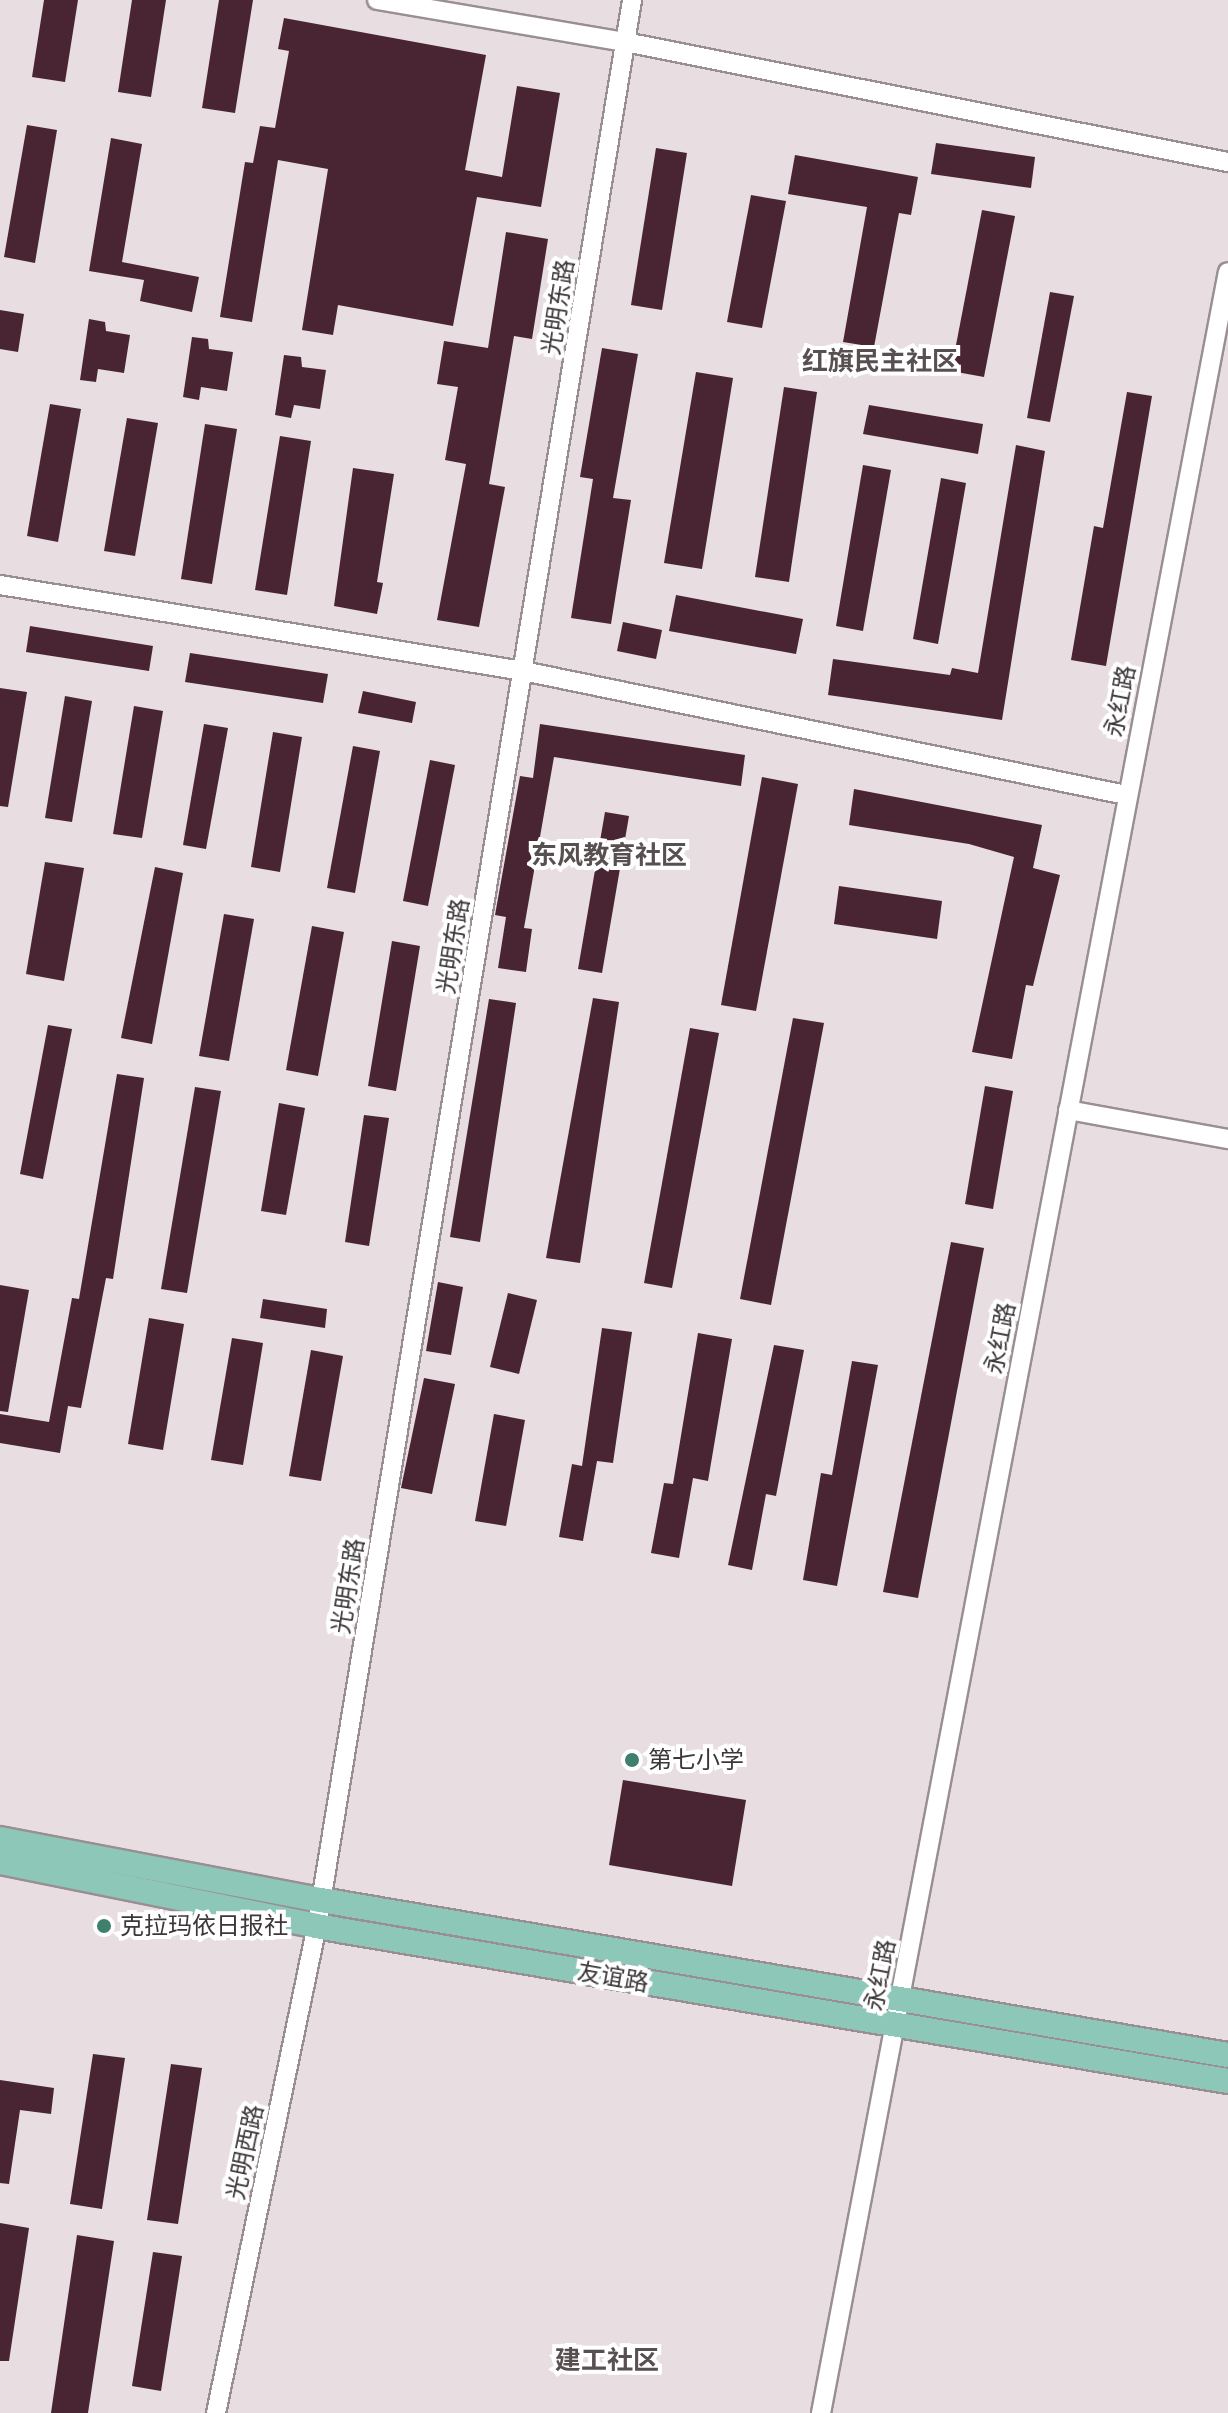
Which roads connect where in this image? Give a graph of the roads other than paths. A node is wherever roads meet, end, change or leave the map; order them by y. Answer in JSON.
{"nodes":[{"id":1,"x":377,"y":0,"type":"edge"},
{"id":2,"x":632,"y":0,"type":"edge"},
{"id":3,"x":625,"y":42,"type":"junction"},
{"id":4,"x":1228,"y":162,"type":"edge"},
{"id":5,"x":1228,"y":272,"type":"edge"},
{"id":6,"x":0,"y":585,"type":"edge"},
{"id":7,"x":523,"y":671,"type":"junction"},
{"id":8,"x":1126,"y":795,"type":"junction"},
{"id":9,"x":1068,"y":1110,"type":"junction"},
{"id":10,"x":1228,"y":1139,"type":"edge"},
{"id":11,"x":0,"y":1839,"type":"edge"},
{"id":12,"x":0,"y":1862,"type":"edge"},
{"id":13,"x":321,"y":1900,"type":"junction"},
{"id":14,"x":317,"y":1926,"type":"junction"},
{"id":15,"x":899,"y":2000,"type":"junction"},
{"id":16,"x":895,"y":2025,"type":"junction"},
{"id":17,"x":1228,"y":2055,"type":"edge"},
{"id":18,"x":1228,"y":2081,"type":"edge"},
{"id":19,"x":216,"y":2413,"type":"edge"},
{"id":20,"x":821,"y":2413,"type":"edge"}],
"edges":[{"from":1,"to":3,"type":"street"},
{"from":2,"to":3,"type":"street","name":"光明东路"},
{"from":3,"to":4,"type":"street"},
{"from":3,"to":7,"type":"street","name":"光明东路"},
{"from":5,"to":8,"type":"street","name":"永红路"},
{"from":6,"to":7,"type":"street"},
{"from":7,"to":8,"type":"street"},
{"from":7,"to":13,"type":"street","name":"光明东路"},
{"from":8,"to":9,"type":"street","name":"永红路"},
{"from":9,"to":10,"type":"street"},
{"from":9,"to":15,"type":"street","name":"永红路"},
{"from":11,"to":13,"type":"main road","name":"友谊路"},
{"from":12,"to":14,"type":"main road","name":"友谊路"},
{"from":13,"to":14,"type":"street","name":"光明西路"},
{"from":13,"to":15,"type":"main road","name":"友谊路"},
{"from":14,"to":16,"type":"main road","name":"友谊路"},
{"from":14,"to":19,"type":"street","name":"光明西路"},
{"from":15,"to":16,"type":"street","name":"永红路"},
{"from":15,"to":17,"type":"main road","name":"友谊路"},
{"from":16,"to":18,"type":"main road","name":"友谊路"},
{"from":16,"to":20,"type":"street","name":"永红路"}]}
